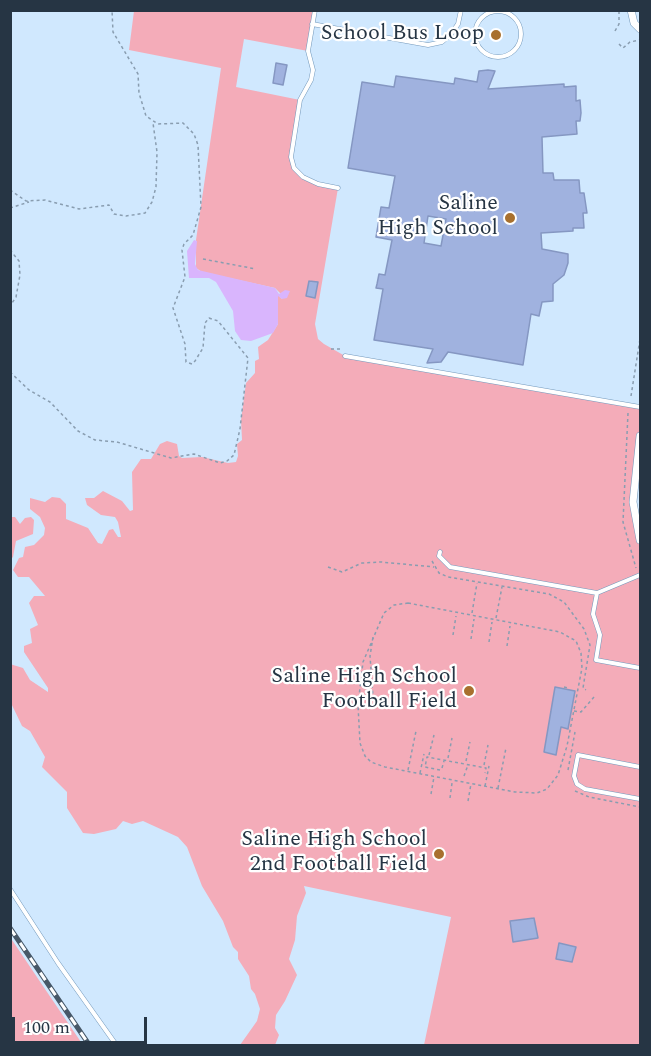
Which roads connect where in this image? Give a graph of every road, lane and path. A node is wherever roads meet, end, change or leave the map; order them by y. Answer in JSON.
{"nodes":[{"id":1,"x":112,"y":10,"type":"edge"},
{"id":2,"x":315,"y":10,"type":"edge"},
{"id":3,"x":461,"y":10,"type":"edge"},
{"id":4,"x":619,"y":10,"type":"edge"},
{"id":5,"x":631,"y":10,"type":"edge"},
{"id":6,"x":493,"y":11,"type":"edge"},
{"id":7,"x":510,"y":12,"type":"edge"},
{"id":8,"x":312,"y":24,"type":"junction"},
{"id":9,"x":640,"y":29,"type":"edge"},
{"id":10,"x":615,"y":32,"type":"dead end"},
{"id":11,"x":640,"y":40,"type":"edge"},
{"id":12,"x":619,"y":44,"type":"dead end"},
{"id":13,"x":153,"y":123,"type":"junction"},
{"id":14,"x":338,"y":188,"type":"dead end"},
{"id":15,"x":10,"y":190,"type":"edge"},
{"id":16,"x":30,"y":201,"type":"junction"},
{"id":17,"x":10,"y":208,"type":"edge"},
{"id":18,"x":10,"y":250,"type":"edge"},
{"id":19,"x":203,"y":259,"type":"dead end"},
{"id":20,"x":256,"y":269,"type":"dead end"},
{"id":21,"x":10,"y":306,"type":"edge"},
{"id":22,"x":640,"y":339,"type":"edge"},
{"id":23,"x":331,"y":349,"type":"dead end"},
{"id":24,"x":343,"y":349,"type":"dead end"},
{"id":25,"x":345,"y":356,"type":"dead end"},
{"id":26,"x":10,"y":372,"type":"edge"},
{"id":27,"x":631,"y":396,"type":"dead end"},
{"id":28,"x":640,"y":407,"type":"edge"},
{"id":29,"x":640,"y":436,"type":"edge"},
{"id":30,"x":640,"y":540,"type":"edge"},
{"id":31,"x":440,"y":552,"type":"dead end"},
{"id":32,"x":432,"y":561,"type":"dead end"},
{"id":33,"x":328,"y":567,"type":"dead end"},
{"id":34,"x":435,"y":567,"type":"junction"},
{"id":35,"x":640,"y":575,"type":"edge"},
{"id":36,"x":477,"y":582,"type":"junction"},
{"id":37,"x":502,"y":586,"type":"junction"},
{"id":38,"x":597,"y":593,"type":"junction"},
{"id":39,"x":472,"y":614,"type":"junction"},
{"id":40,"x":456,"y":616,"type":"dead end"},
{"id":41,"x":496,"y":618,"type":"junction"},
{"id":42,"x":474,"y":619,"type":"dead end"},
{"id":43,"x":492,"y":622,"type":"dead end"},
{"id":44,"x":510,"y":626,"type":"dead end"},
{"id":45,"x":376,"y":627,"type":"junction"},
{"id":46,"x":453,"y":635,"type":"dead end"},
{"id":47,"x":471,"y":639,"type":"dead end"},
{"id":48,"x":489,"y":642,"type":"dead end"},
{"id":49,"x":507,"y":646,"type":"dead end"},
{"id":50,"x":640,"y":668,"type":"edge"},
{"id":51,"x":564,"y":687,"type":"dead end"},
{"id":52,"x":568,"y":688,"type":"dead end"},
{"id":53,"x":585,"y":690,"type":"dead end"},
{"id":54,"x":594,"y":697,"type":"dead end"},
{"id":55,"x":388,"y":707,"type":"dead end"},
{"id":56,"x":574,"y":711,"type":"junction"},
{"id":57,"x":416,"y":731,"type":"dead end"},
{"id":58,"x":575,"y":732,"type":"dead end"},
{"id":59,"x":434,"y":735,"type":"dead end"},
{"id":60,"x":452,"y":738,"type":"dead end"},
{"id":61,"x":470,"y":742,"type":"dead end"},
{"id":62,"x":488,"y":745,"type":"dead end"},
{"id":63,"x":567,"y":746,"type":"junction"},
{"id":64,"x":572,"y":747,"type":"junction"},
{"id":65,"x":506,"y":748,"type":"dead end"},
{"id":66,"x":424,"y":754,"type":"dead end"},
{"id":67,"x":429,"y":754,"type":"dead end"},
{"id":68,"x":448,"y":758,"type":"dead end"},
{"id":69,"x":444,"y":760,"type":"junction"},
{"id":70,"x":465,"y":761,"type":"dead end"},
{"id":71,"x":468,"y":765,"type":"junction"},
{"id":72,"x":484,"y":765,"type":"dead end"},
{"id":73,"x":489,"y":766,"type":"dead end"},
{"id":74,"x":640,"y":767,"type":"edge"},
{"id":75,"x":407,"y":771,"type":"junction"},
{"id":76,"x":485,"y":773,"type":"dead end"},
{"id":77,"x":420,"y":774,"type":"junction"},
{"id":78,"x":567,"y":774,"type":"dead end"},
{"id":79,"x":435,"y":776,"type":"junction"},
{"id":80,"x":464,"y":776,"type":"dead end"},
{"id":81,"x":452,"y":783,"type":"dead end"},
{"id":82,"x":471,"y":783,"type":"junction"},
{"id":83,"x":485,"y":786,"type":"junction"},
{"id":84,"x":571,"y":786,"type":"dead end"},
{"id":85,"x":498,"y":788,"type":"junction"},
{"id":86,"x":431,"y":794,"type":"dead end"},
{"id":87,"x":450,"y":798,"type":"dead end"},
{"id":88,"x":640,"y":799,"type":"edge"},
{"id":89,"x":468,"y":801,"type":"dead end"},
{"id":90,"x":640,"y":807,"type":"edge"},
{"id":91,"x":10,"y":889,"type":"edge"},
{"id":92,"x":117,"y":1046,"type":"edge"}],
"edges":[{"from":1,"to":13,"type":"path"},
{"from":2,"to":8,"type":"lane"},
{"from":3,"to":8,"type":"lane"},
{"from":4,"to":10,"type":"path"},
{"from":5,"to":9,"type":"street"},
{"from":6,"to":7,"type":"lane"},
{"from":6,"to":7,"type":"lane"},
{"from":8,"to":14,"type":"lane"},
{"from":11,"to":12,"type":"path"},
{"from":13,"to":16,"type":"path"},
{"from":13,"to":26,"type":"path"},
{"from":15,"to":16,"type":"path"},
{"from":16,"to":17,"type":"path"},
{"from":18,"to":21,"type":"path"},
{"from":19,"to":20,"type":"path"},
{"from":22,"to":27,"type":"path"},
{"from":23,"to":24,"type":"path"},
{"from":25,"to":28,"type":"lane"},
{"from":29,"to":30,"type":"street"},
{"from":31,"to":38,"type":"lane"},
{"from":32,"to":34,"type":"path"},
{"from":33,"to":34,"type":"path"},
{"from":34,"to":36,"type":"path"},
{"from":35,"to":38,"type":"lane"},
{"from":36,"to":37,"type":"path"},
{"from":36,"to":39,"type":"path"},
{"from":37,"to":41,"type":"path"},
{"from":37,"to":53,"type":"path"},
{"from":38,"to":50,"type":"lane"},
{"from":39,"to":41,"type":"path"},
{"from":39,"to":45,"type":"path"},
{"from":40,"to":46,"type":"path"},
{"from":41,"to":56,"type":"path"},
{"from":42,"to":47,"type":"path"},
{"from":43,"to":48,"type":"path"},
{"from":44,"to":49,"type":"path"},
{"from":45,"to":55,"type":"path"},
{"from":45,"to":75,"type":"path"},
{"from":51,"to":52,"type":"path"},
{"from":54,"to":56,"type":"path"},
{"from":56,"to":63,"type":"path"},
{"from":57,"to":75,"type":"path"},
{"from":58,"to":64,"type":"path"},
{"from":59,"to":67,"type":"path"},
{"from":60,"to":68,"type":"path"},
{"from":61,"to":70,"type":"path"},
{"from":62,"to":72,"type":"path"},
{"from":63,"to":64,"type":"path"},
{"from":63,"to":85,"type":"path"},
{"from":64,"to":78,"type":"path"},
{"from":65,"to":85,"type":"path"},
{"from":66,"to":77,"type":"path"},
{"from":69,"to":69,"type":"path"},
{"from":69,"to":71,"type":"path"},
{"from":71,"to":76,"type":"path"},
{"from":71,"to":80,"type":"path"},
{"from":73,"to":83,"type":"path"},
{"from":74,"to":88,"type":"lane"},
{"from":75,"to":77,"type":"path"},
{"from":77,"to":79,"type":"path"},
{"from":79,"to":82,"type":"path"},
{"from":79,"to":86,"type":"path"},
{"from":81,"to":87,"type":"path"},
{"from":82,"to":83,"type":"path"},
{"from":82,"to":89,"type":"path"},
{"from":83,"to":85,"type":"path"},
{"from":84,"to":90,"type":"path"},
{"from":91,"to":92,"type":"lane"}]}
